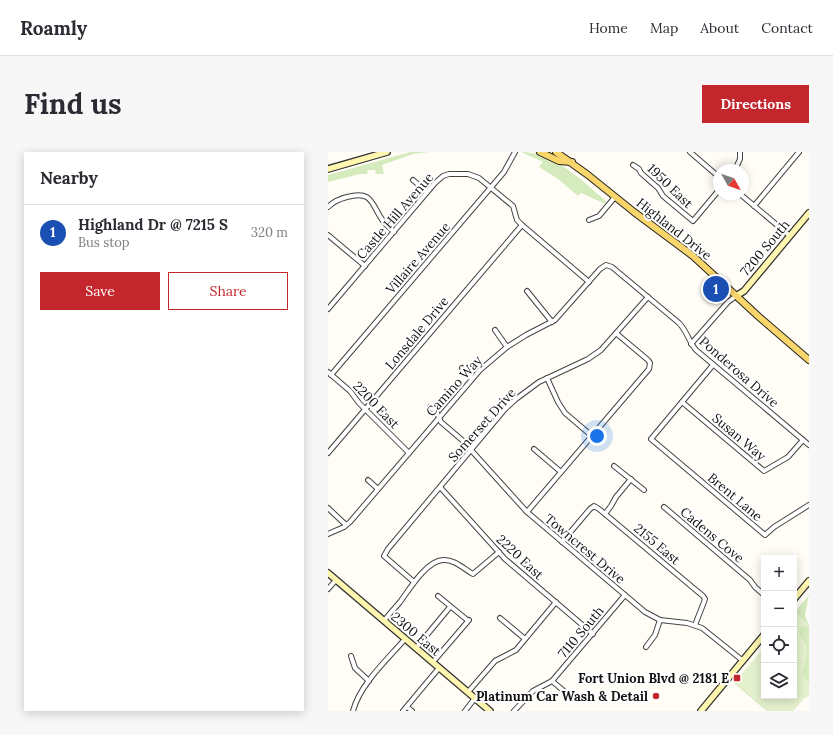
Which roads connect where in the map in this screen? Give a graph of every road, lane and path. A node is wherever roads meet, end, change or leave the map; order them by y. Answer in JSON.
{"nodes":[{"id":1,"x":387,"y":152,"type":"edge"},
{"id":2,"x":515,"y":152,"type":"edge"},
{"id":3,"x":540,"y":152,"type":"edge"},
{"id":4,"x":556,"y":152,"type":"edge"},
{"id":5,"x":690,"y":152,"type":"edge"},
{"id":6,"x":740,"y":152,"type":"edge"},
{"id":7,"x":799,"y":152,"type":"edge"},
{"id":8,"x":572,"y":162,"type":"junction"},
{"id":9,"x":738,"y":164,"type":"edge"},
{"id":10,"x":634,"y":165,"type":"dead end"},
{"id":11,"x":328,"y":169,"type":"edge"},
{"id":12,"x":713,"y":171,"type":"edge"},
{"id":13,"x":413,"y":180,"type":"dead end"},
{"id":14,"x":491,"y":188,"type":"junction"},
{"id":15,"x":427,"y":192,"type":"junction"},
{"id":16,"x":615,"y":197,"type":"junction"},
{"id":17,"x":713,"y":197,"type":"edge"},
{"id":18,"x":747,"y":200,"type":"edge"},
{"id":19,"x":754,"y":206,"type":"junction"},
{"id":20,"x":328,"y":207,"type":"edge"},
{"id":21,"x":809,"y":213,"type":"edge"},
{"id":22,"x":589,"y":220,"type":"dead end"},
{"id":23,"x":522,"y":225,"type":"junction"},
{"id":24,"x":394,"y":232,"type":"junction"},
{"id":25,"x":328,"y":235,"type":"edge"},
{"id":26,"x":790,"y":236,"type":"junction"},
{"id":27,"x":606,"y":265,"type":"joint"},
{"id":28,"x":365,"y":266,"type":"junction"},
{"id":29,"x":589,"y":282,"type":"junction"},
{"id":30,"x":527,"y":291,"type":"dead end"},
{"id":31,"x":736,"y":296,"type":"junction"},
{"id":32,"x":648,"y":297,"type":"junction"},
{"id":33,"x":328,"y":309,"type":"edge"},
{"id":34,"x":552,"y":322,"type":"junction"},
{"id":35,"x":495,"y":330,"type":"dead end"},
{"id":36,"x":617,"y":334,"type":"junction"},
{"id":37,"x":691,"y":344,"type":"junction"},
{"id":38,"x":507,"y":347,"type":"junction"},
{"id":39,"x":809,"y":360,"type":"edge"},
{"id":40,"x":714,"y":365,"type":"junction"},
{"id":41,"x":462,"y":368,"type":"dead end"},
{"id":42,"x":329,"y":374,"type":"edge"},
{"id":43,"x":472,"y":378,"type":"junction"},
{"id":44,"x":547,"y":378,"type":"junction"},
{"id":45,"x":682,"y":402,"type":"junction"},
{"id":46,"x":430,"y":407,"type":"dead end"},
{"id":47,"x":366,"y":409,"type":"junction"},
{"id":48,"x":439,"y":417,"type":"junction"},
{"id":49,"x":592,"y":436,"type":"junction"},
{"id":50,"x":803,"y":440,"type":"junction"},
{"id":51,"x":809,"y":445,"type":"edge"},
{"id":52,"x":534,"y":449,"type":"dead end"},
{"id":53,"x":471,"y":450,"type":"junction"},
{"id":54,"x":328,"y":453,"type":"edge"},
{"id":55,"x":409,"y":453,"type":"junction"},
{"id":56,"x":614,"y":466,"type":"dead end"},
{"id":57,"x":561,"y":472,"type":"junction"},
{"id":58,"x":631,"y":479,"type":"junction"},
{"id":59,"x":368,"y":480,"type":"dead end"},
{"id":60,"x":440,"y":487,"type":"junction"},
{"id":61,"x":378,"y":489,"type":"junction"},
{"id":62,"x":644,"y":490,"type":"dead end"},
{"id":63,"x":809,"y":504,"type":"edge"},
{"id":64,"x":664,"y":507,"type":"dead end"},
{"id":65,"x":328,"y":508,"type":"edge"},
{"id":66,"x":527,"y":512,"type":"junction"},
{"id":67,"x":605,"y":514,"type":"junction"},
{"id":68,"x":346,"y":525,"type":"junction"},
{"id":69,"x":328,"y":534,"type":"edge"},
{"id":70,"x":562,"y":542,"type":"junction"},
{"id":71,"x":499,"y":552,"type":"junction"},
{"id":72,"x":328,"y":573,"type":"edge"},
{"id":73,"x":336,"y":580,"type":"junction"},
{"id":74,"x":414,"y":582,"type":"junction"},
{"id":75,"x":808,"y":584,"type":"edge"},
{"id":76,"x":328,"y":589,"type":"edge"},
{"id":77,"x":761,"y":592,"type":"edge"},
{"id":78,"x":625,"y":595,"type":"junction"},
{"id":79,"x":438,"y":596,"type":"dead end"},
{"id":80,"x":797,"y":596,"type":"edge"},
{"id":81,"x":556,"y":602,"type":"junction"},
{"id":82,"x":450,"y":606,"type":"junction"},
{"id":83,"x":500,"y":618,"type":"dead end"},
{"id":84,"x":384,"y":620,"type":"junction"},
{"id":85,"x":660,"y":620,"type":"junction"},
{"id":86,"x":695,"y":625,"type":"junction"},
{"id":87,"x":593,"y":634,"type":"junction"},
{"id":88,"x":761,"y":638,"type":"edge"},
{"id":89,"x":405,"y":639,"type":"junction"},
{"id":90,"x":525,"y":640,"type":"junction"},
{"id":91,"x":646,"y":647,"type":"dead end"},
{"id":92,"x":416,"y":648,"type":"junction"},
{"id":93,"x":351,"y":656,"type":"dead end"},
{"id":94,"x":742,"y":660,"type":"junction"},
{"id":95,"x":433,"y":662,"type":"junction"},
{"id":96,"x":440,"y":668,"type":"junction"},
{"id":97,"x":369,"y":681,"type":"junction"},
{"id":98,"x":552,"y":681,"type":"junction"},
{"id":99,"x":468,"y":692,"type":"junction"},
{"id":100,"x":571,"y":697,"type":"dead end"},
{"id":101,"x":475,"y":698,"type":"junction"},
{"id":102,"x":407,"y":706,"type":"junction"},
{"id":103,"x":354,"y":711,"type":"edge"},
{"id":104,"x":403,"y":711,"type":"edge"},
{"id":105,"x":412,"y":711,"type":"edge"},
{"id":106,"x":465,"y":711,"type":"edge"},
{"id":107,"x":490,"y":711,"type":"edge"},
{"id":108,"x":514,"y":711,"type":"edge"},
{"id":109,"x":701,"y":711,"type":"edge"}],
"edges":[{"from":1,"to":11,"type":"street"},
{"from":2,"to":14,"type":"street","name":"Villaire Avenue"},
{"from":3,"to":8,"type":"main road"},
{"from":4,"to":8,"type":"main road","name":"Highland Drive"},
{"from":5,"to":12,"type":"street"},
{"from":6,"to":9,"type":"street"},
{"from":7,"to":19,"type":"street"},
{"from":8,"to":16,"type":"main road","name":"Highland Drive"},
{"from":10,"to":17,"type":"street","name":"1950 East"},
{"from":13,"to":15,"type":"street"},
{"from":14,"to":15,"type":"street","name":"Castle Hill Avenue"},
{"from":14,"to":23,"type":"street","name":"Castle Hill Avenue"},
{"from":14,"to":42,"type":"street","name":"Villaire Avenue"},
{"from":15,"to":24,"type":"street","name":"Castle Hill Avenue"},
{"from":16,"to":22,"type":"street"},
{"from":16,"to":31,"type":"main road","name":"Highland Drive"},
{"from":18,"to":19,"type":"street"},
{"from":19,"to":26,"type":"street"},
{"from":20,"to":24,"type":"street"},
{"from":21,"to":26,"type":"street","name":"7200 South"},
{"from":23,"to":29,"type":"street"},
{"from":23,"to":47,"type":"street","name":"Lonsdale Drive"},
{"from":24,"to":28,"type":"street","name":"Castle Hill Avenue"},
{"from":25,"to":28,"type":"street"},
{"from":26,"to":31,"type":"street","name":"7200 South"},
{"from":27,"to":29,"type":"street","name":"Camino Way"},
{"from":27,"to":32,"type":"street","name":"Ponderosa Drive"},
{"from":28,"to":33,"type":"street","name":"Castle Hill Avenue"},
{"from":29,"to":34,"type":"street","name":"Camino Way"},
{"from":30,"to":34,"type":"street"},
{"from":31,"to":37,"type":"street"},
{"from":31,"to":39,"type":"main road","name":"Highland Drive"},
{"from":32,"to":36,"type":"street","name":"Somerset Drive"},
{"from":32,"to":37,"type":"street","name":"Ponderosa Drive"},
{"from":34,"to":38,"type":"street","name":"Camino Way"},
{"from":35,"to":38,"type":"street"},
{"from":36,"to":44,"type":"street","name":"Somerset Drive"},
{"from":36,"to":49,"type":"street"},
{"from":37,"to":40,"type":"street","name":"Ponderosa Drive"},
{"from":38,"to":43,"type":"street","name":"Camino Way"},
{"from":40,"to":45,"type":"street"},
{"from":40,"to":50,"type":"street","name":"Ponderosa Drive"},
{"from":41,"to":43,"type":"street"},
{"from":42,"to":47,"type":"street","name":"2200 East"},
{"from":43,"to":48,"type":"street","name":"Camino Way"},
{"from":44,"to":49,"type":"street"},
{"from":44,"to":53,"type":"street","name":"Somerset Drive"},
{"from":45,"to":50,"type":"street","name":"Susan Way"},
{"from":45,"to":63,"type":"street","name":"Brent Lane"},
{"from":46,"to":48,"type":"street","name":"Towncrest Drive"},
{"from":47,"to":54,"type":"street","name":"Lonsdale Drive"},
{"from":47,"to":55,"type":"street","name":"2200 East"},
{"from":48,"to":53,"type":"street","name":"Towncrest Drive"},
{"from":48,"to":55,"type":"street","name":"Camino Way"},
{"from":49,"to":57,"type":"street"},
{"from":50,"to":51,"type":"street","name":"Ponderosa Drive"},
{"from":52,"to":57,"type":"street"},
{"from":53,"to":60,"type":"street","name":"Somerset Drive"},
{"from":53,"to":66,"type":"street","name":"Towncrest Drive"},
{"from":55,"to":61,"type":"street","name":"Camino Way"},
{"from":56,"to":58,"type":"street"},
{"from":57,"to":66,"type":"street"},
{"from":58,"to":62,"type":"street"},
{"from":58,"to":67,"type":"street"},
{"from":59,"to":61,"type":"street"},
{"from":60,"to":71,"type":"street","name":"2220 East"},
{"from":60,"to":74,"type":"street","name":"Somerset Drive"},
{"from":61,"to":68,"type":"street","name":"Camino Way"},
{"from":64,"to":77,"type":"street","name":"Cadens Cove"},
{"from":65,"to":68,"type":"street"},
{"from":66,"to":70,"type":"street","name":"Towncrest Drive"},
{"from":67,"to":70,"type":"street","name":"2155 East"},
{"from":67,"to":86,"type":"street","name":"2155 East"},
{"from":68,"to":69,"type":"street","name":"Camino Way"},
{"from":70,"to":78,"type":"street","name":"Towncrest Drive"},
{"from":71,"to":74,"type":"street"},
{"from":71,"to":81,"type":"street","name":"2220 East"},
{"from":72,"to":73,"type":"street","name":"2300 East"},
{"from":73,"to":76,"type":"street"},
{"from":73,"to":84,"type":"street","name":"2300 East"},
{"from":74,"to":84,"type":"street"},
{"from":75,"to":80,"type":"street"},
{"from":78,"to":85,"type":"street","name":"Towncrest Drive"},
{"from":78,"to":87,"type":"street","name":"7110 South"},
{"from":79,"to":82,"type":"street"},
{"from":81,"to":87,"type":"street","name":"2220 East"},
{"from":81,"to":90,"type":"street"},
{"from":82,"to":92,"type":"street"},
{"from":82,"to":95,"type":"street"},
{"from":83,"to":90,"type":"street"},
{"from":84,"to":89,"type":"street","name":"2300 East"},
{"from":85,"to":86,"type":"street","name":"Towncrest Drive"},
{"from":85,"to":91,"type":"street"},
{"from":86,"to":94,"type":"street","name":"Towncrest Drive"},
{"from":87,"to":98,"type":"street","name":"7110 South"},
{"from":88,"to":94,"type":"street"},
{"from":89,"to":92,"type":"street","name":"2300 East"},
{"from":89,"to":97,"type":"street"},
{"from":90,"to":99,"type":"street"},
{"from":92,"to":95,"type":"street","name":"2300 East"},
{"from":93,"to":97,"type":"street"},
{"from":94,"to":109,"type":"street"},
{"from":95,"to":96,"type":"street","name":"2300 East"},
{"from":96,"to":99,"type":"street","name":"2300 East"},
{"from":96,"to":102,"type":"street"},
{"from":97,"to":103,"type":"street"},
{"from":98,"to":100,"type":"street"},
{"from":98,"to":108,"type":"street"},
{"from":99,"to":101,"type":"street","name":"2300 East"},
{"from":101,"to":106,"type":"street"},
{"from":101,"to":107,"type":"street","name":"2300 East"},
{"from":102,"to":104,"type":"street"},
{"from":102,"to":105,"type":"street"}]}
